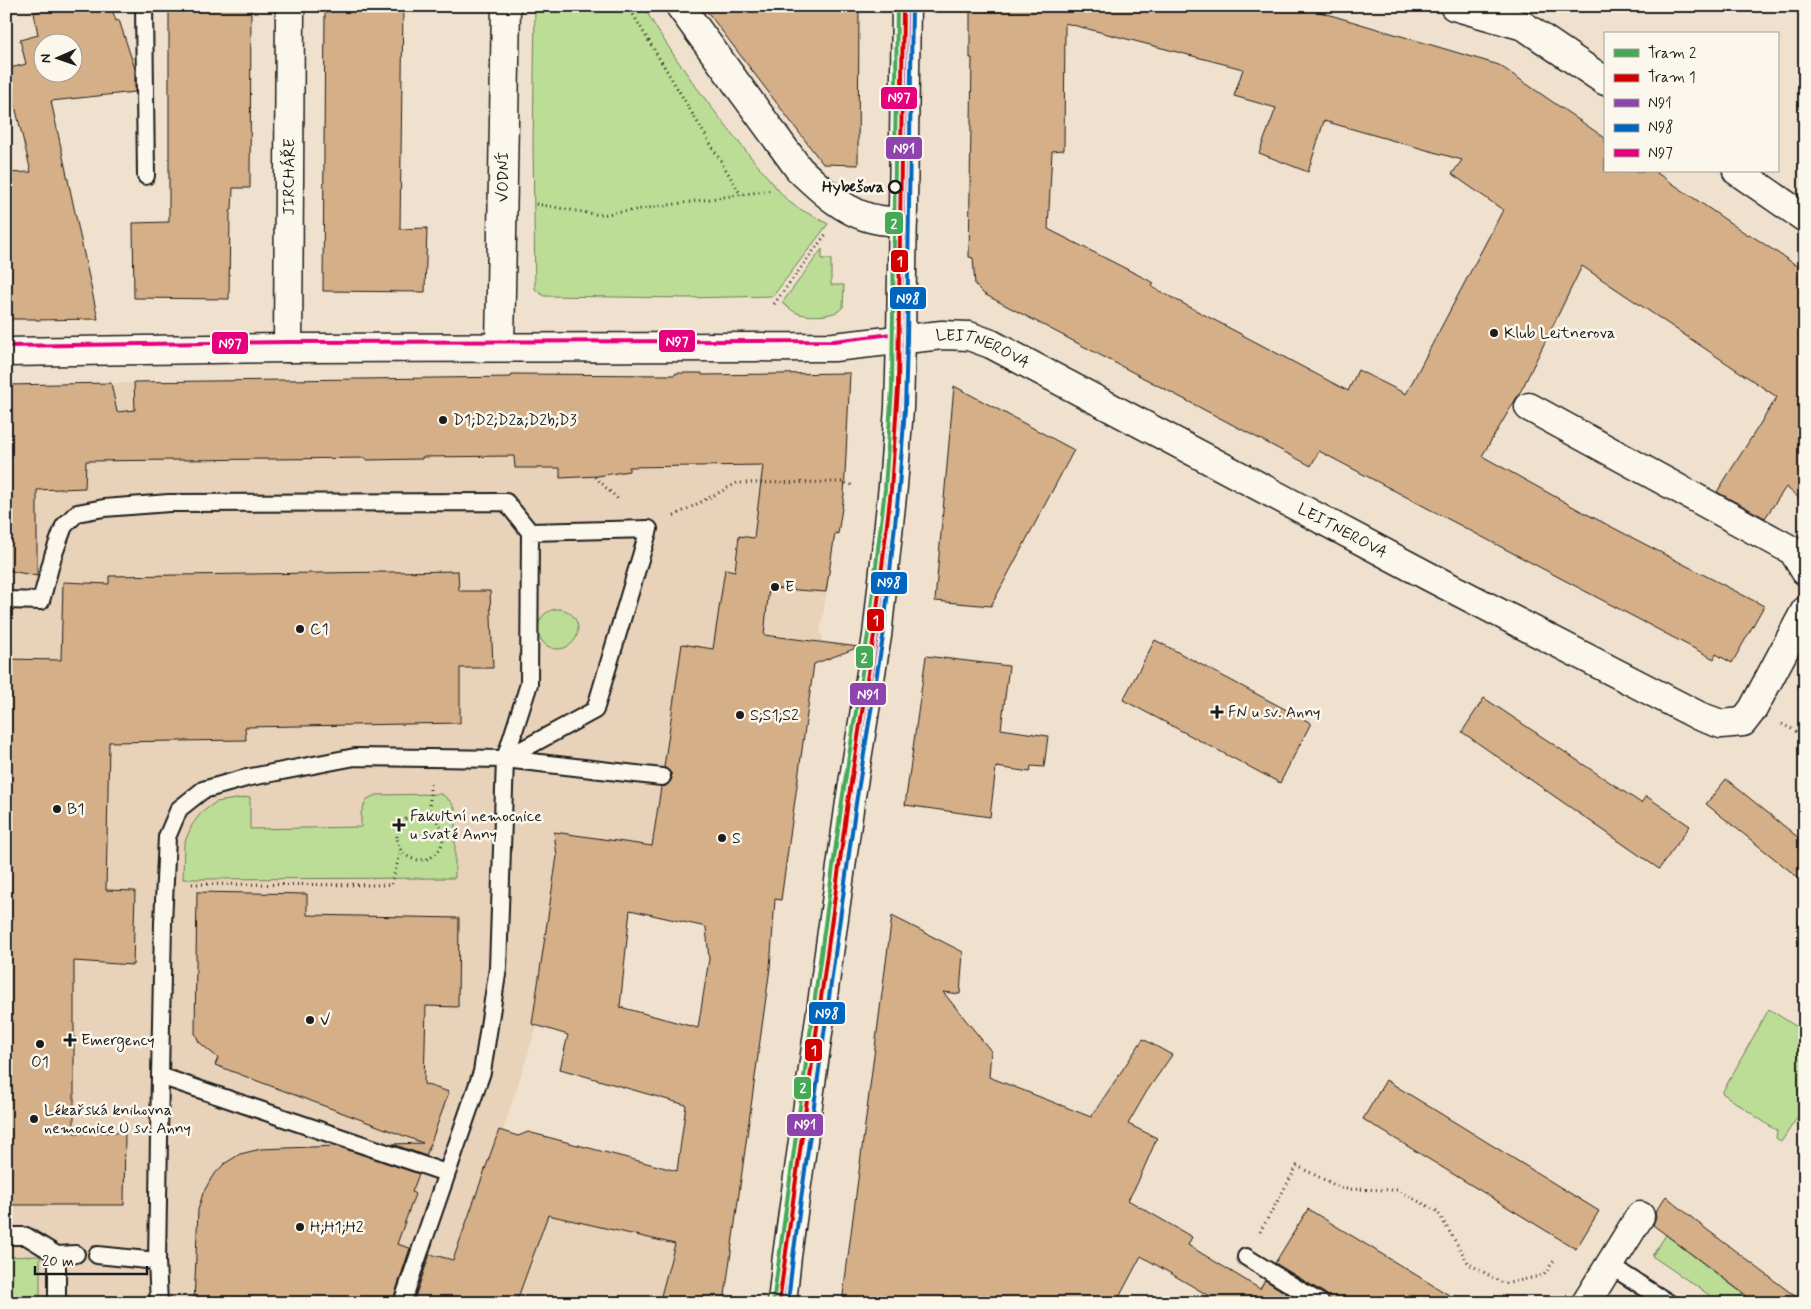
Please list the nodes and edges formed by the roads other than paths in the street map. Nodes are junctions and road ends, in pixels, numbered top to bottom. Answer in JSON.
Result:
{"nodes":[{"id":1,"x":144,"y":6,"type":"edge"},
{"id":2,"x":290,"y":6,"type":"edge"},
{"id":3,"x":506,"y":6,"type":"edge"},
{"id":4,"x":680,"y":6,"type":"edge"},
{"id":5,"x":906,"y":6,"type":"edge"},
{"id":6,"x":1454,"y":6,"type":"edge"},
{"id":7,"x":1604,"y":80,"type":"edge"},
{"id":8,"x":1738,"y":172,"type":"edge"},
{"id":9,"x":146,"y":176,"type":"dead end"},
{"id":10,"x":1805,"y":218,"type":"edge"},
{"id":11,"x":903,"y":222,"type":"junction"},
{"id":12,"x":901,"y":339,"type":"junction"},
{"id":13,"x":500,"y":347,"type":"junction"},
{"id":14,"x":288,"y":348,"type":"junction"},
{"id":15,"x":6,"y":352,"type":"edge"},
{"id":16,"x":1529,"y":407,"type":"dead end"},
{"id":17,"x":530,"y":532,"type":"junction"},
{"id":18,"x":1805,"y":571,"type":"edge"},
{"id":19,"x":6,"y":600,"type":"edge"},
{"id":20,"x":1805,"y":611,"type":"edge"},
{"id":21,"x":505,"y":759,"type":"junction"},
{"id":22,"x":662,"y":777,"type":"dead end"},
{"id":23,"x":160,"y":1076,"type":"junction"},
{"id":24,"x":446,"y":1173,"type":"junction"},
{"id":25,"x":1640,"y":1216,"type":"dead end"},
{"id":26,"x":6,"y":1236,"type":"edge"},
{"id":27,"x":76,"y":1254,"type":"dead end"},
{"id":28,"x":56,"y":1255,"type":"junction"},
{"id":29,"x":97,"y":1255,"type":"dead end"},
{"id":30,"x":1246,"y":1257,"type":"road end"},
{"id":31,"x":158,"y":1261,"type":"junction"},
{"id":32,"x":1609,"y":1265,"type":"junction"},
{"id":33,"x":57,"y":1303,"type":"edge"},
{"id":34,"x":159,"y":1303,"type":"edge"},
{"id":35,"x":402,"y":1303,"type":"edge"},
{"id":36,"x":782,"y":1303,"type":"edge"},
{"id":37,"x":1321,"y":1303,"type":"edge"},
{"id":38,"x":1586,"y":1303,"type":"edge"},
{"id":39,"x":1670,"y":1303,"type":"edge"}],
"edges":[{"from":1,"to":9,"type":"lane"},
{"from":2,"to":14,"type":"street","name":"JIRCHÁŘE"},
{"from":3,"to":13,"type":"street","name":"VODNÍ"},
{"from":4,"to":11,"type":"street"},
{"from":5,"to":11,"type":"street"},
{"from":6,"to":7,"type":"street"},
{"from":8,"to":10,"type":"street"},
{"from":11,"to":12,"type":"street"},
{"from":12,"to":13,"type":"street","name":"LEITNEROVA"},
{"from":12,"to":20,"type":"street","name":"LEITNEROVA"},
{"from":12,"to":36,"type":"street"},
{"from":13,"to":14,"type":"street","name":"LEITNEROVA"},
{"from":14,"to":15,"type":"street","name":"LEITNEROVA"},
{"from":16,"to":18,"type":"street"},
{"from":17,"to":19,"type":"lane"},
{"from":17,"to":21,"type":"lane"},
{"from":17,"to":21,"type":"lane"},
{"from":21,"to":22,"type":"lane"},
{"from":21,"to":23,"type":"lane"},
{"from":21,"to":24,"type":"lane"},
{"from":23,"to":24,"type":"lane"},
{"from":23,"to":31,"type":"lane"},
{"from":24,"to":35,"type":"lane"},
{"from":25,"to":32,"type":"street"},
{"from":26,"to":28,"type":"lane"},
{"from":27,"to":28,"type":"lane"},
{"from":28,"to":33,"type":"lane"},
{"from":29,"to":31,"type":"lane"},
{"from":30,"to":37,"type":"lane"},
{"from":31,"to":34,"type":"lane"},
{"from":32,"to":38,"type":"street"},
{"from":32,"to":39,"type":"lane"}]}
